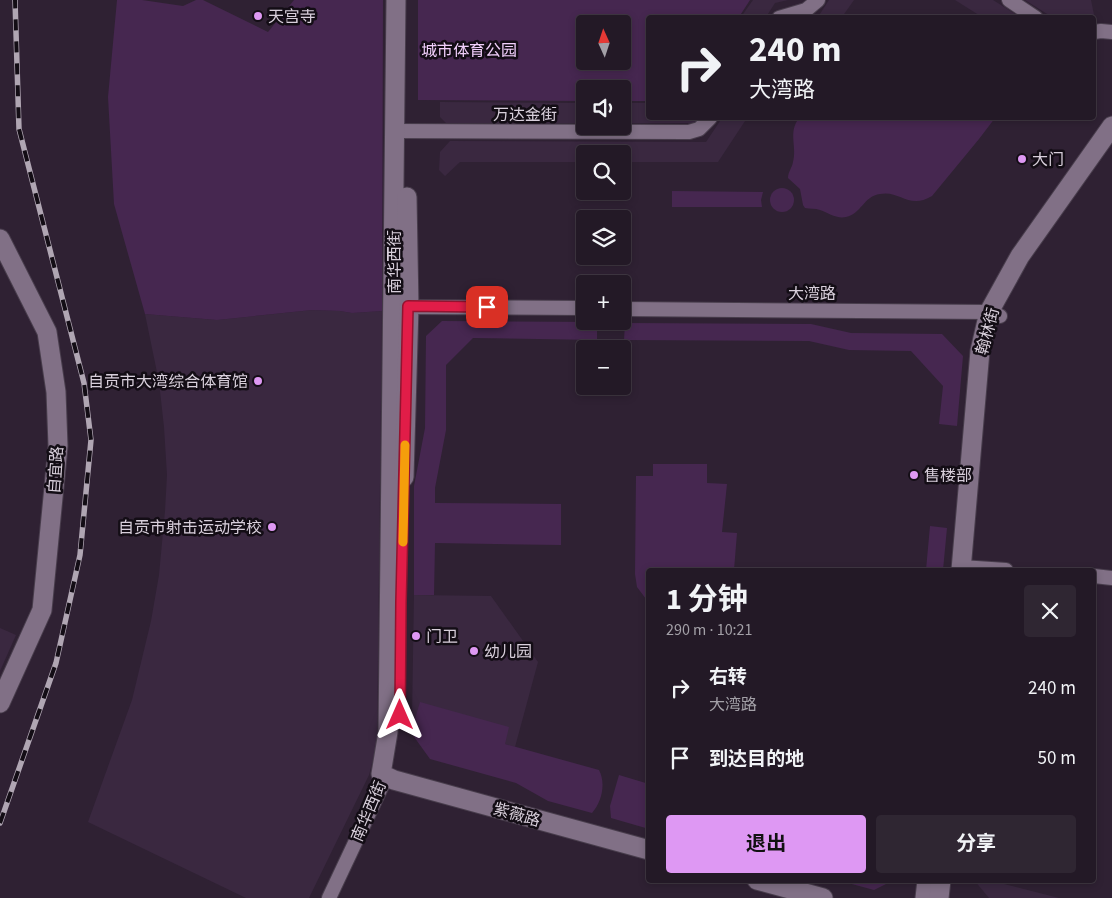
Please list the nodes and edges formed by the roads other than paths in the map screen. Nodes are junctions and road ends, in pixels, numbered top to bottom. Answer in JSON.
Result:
{"nodes":[{"id":1,"x":396,"y":0,"type":"edge"},
{"id":2,"x":408,"y":0,"type":"edge"},
{"id":3,"x":818,"y":0,"type":"edge"},
{"id":4,"x":1009,"y":0,"type":"edge"},
{"id":5,"x":789,"y":15,"type":"edge"},
{"id":6,"x":1032,"y":15,"type":"edge"},
{"id":7,"x":1096,"y":32,"type":"edge"},
{"id":8,"x":1112,"y":32,"type":"edge"},
{"id":9,"x":708,"y":120,"type":"edge"},
{"id":10,"x":1112,"y":126,"type":"edge"},
{"id":11,"x":400,"y":131,"type":"junction"},
{"id":12,"x":1112,"y":143,"type":"edge"},
{"id":13,"x":0,"y":239,"type":"edge"},
{"id":14,"x":401,"y":306,"type":"junction"},
{"id":15,"x":576,"y":308,"type":"edge"},
{"id":16,"x":631,"y":309,"type":"edge"},
{"id":17,"x":995,"y":314,"type":"junction"},
{"id":18,"x":967,"y":568,"type":"edge"},
{"id":19,"x":1096,"y":576,"type":"edge"},
{"id":20,"x":1112,"y":578,"type":"edge"},
{"id":21,"x":0,"y":703,"type":"edge"},
{"id":22,"x":390,"y":778,"type":"junction"},
{"id":23,"x":646,"y":849,"type":"edge"},
{"id":24,"x":768,"y":883,"type":"edge"},
{"id":25,"x":927,"y":883,"type":"edge"},
{"id":26,"x":941,"y":883,"type":"edge"},
{"id":27,"x":329,"y":898,"type":"edge"},
{"id":28,"x":823,"y":898,"type":"edge"},
{"id":29,"x":925,"y":898,"type":"edge"},
{"id":30,"x":939,"y":898,"type":"edge"}],
"edges":[{"from":1,"to":11,"type":"main road","name":"南华西街"},
{"from":2,"to":11,"type":"main road","name":"南华西街"},
{"from":3,"to":5,"type":"street"},
{"from":4,"to":6,"type":"street"},
{"from":7,"to":8,"type":"street"},
{"from":9,"to":11,"type":"street","name":"万达金街"},
{"from":10,"to":17,"type":"main road","name":"翰林街"},
{"from":11,"to":14,"type":"main road","name":"南华西街"},
{"from":12,"to":17,"type":"main road","name":"翰林街"},
{"from":13,"to":21,"type":"main road","name":"自宜路"},
{"from":14,"to":15,"type":"street"},
{"from":14,"to":22,"type":"main road","name":"南华西街"},
{"from":16,"to":17,"type":"street","name":"大湾路"},
{"from":17,"to":18,"type":"main road","name":"翰林街"},
{"from":19,"to":20,"type":"street"},
{"from":22,"to":23,"type":"main road","name":"紫薇路"},
{"from":22,"to":27,"type":"street","name":"南华西街"},
{"from":24,"to":28,"type":"main road"},
{"from":25,"to":29,"type":"main road"},
{"from":26,"to":30,"type":"main road"}]}
